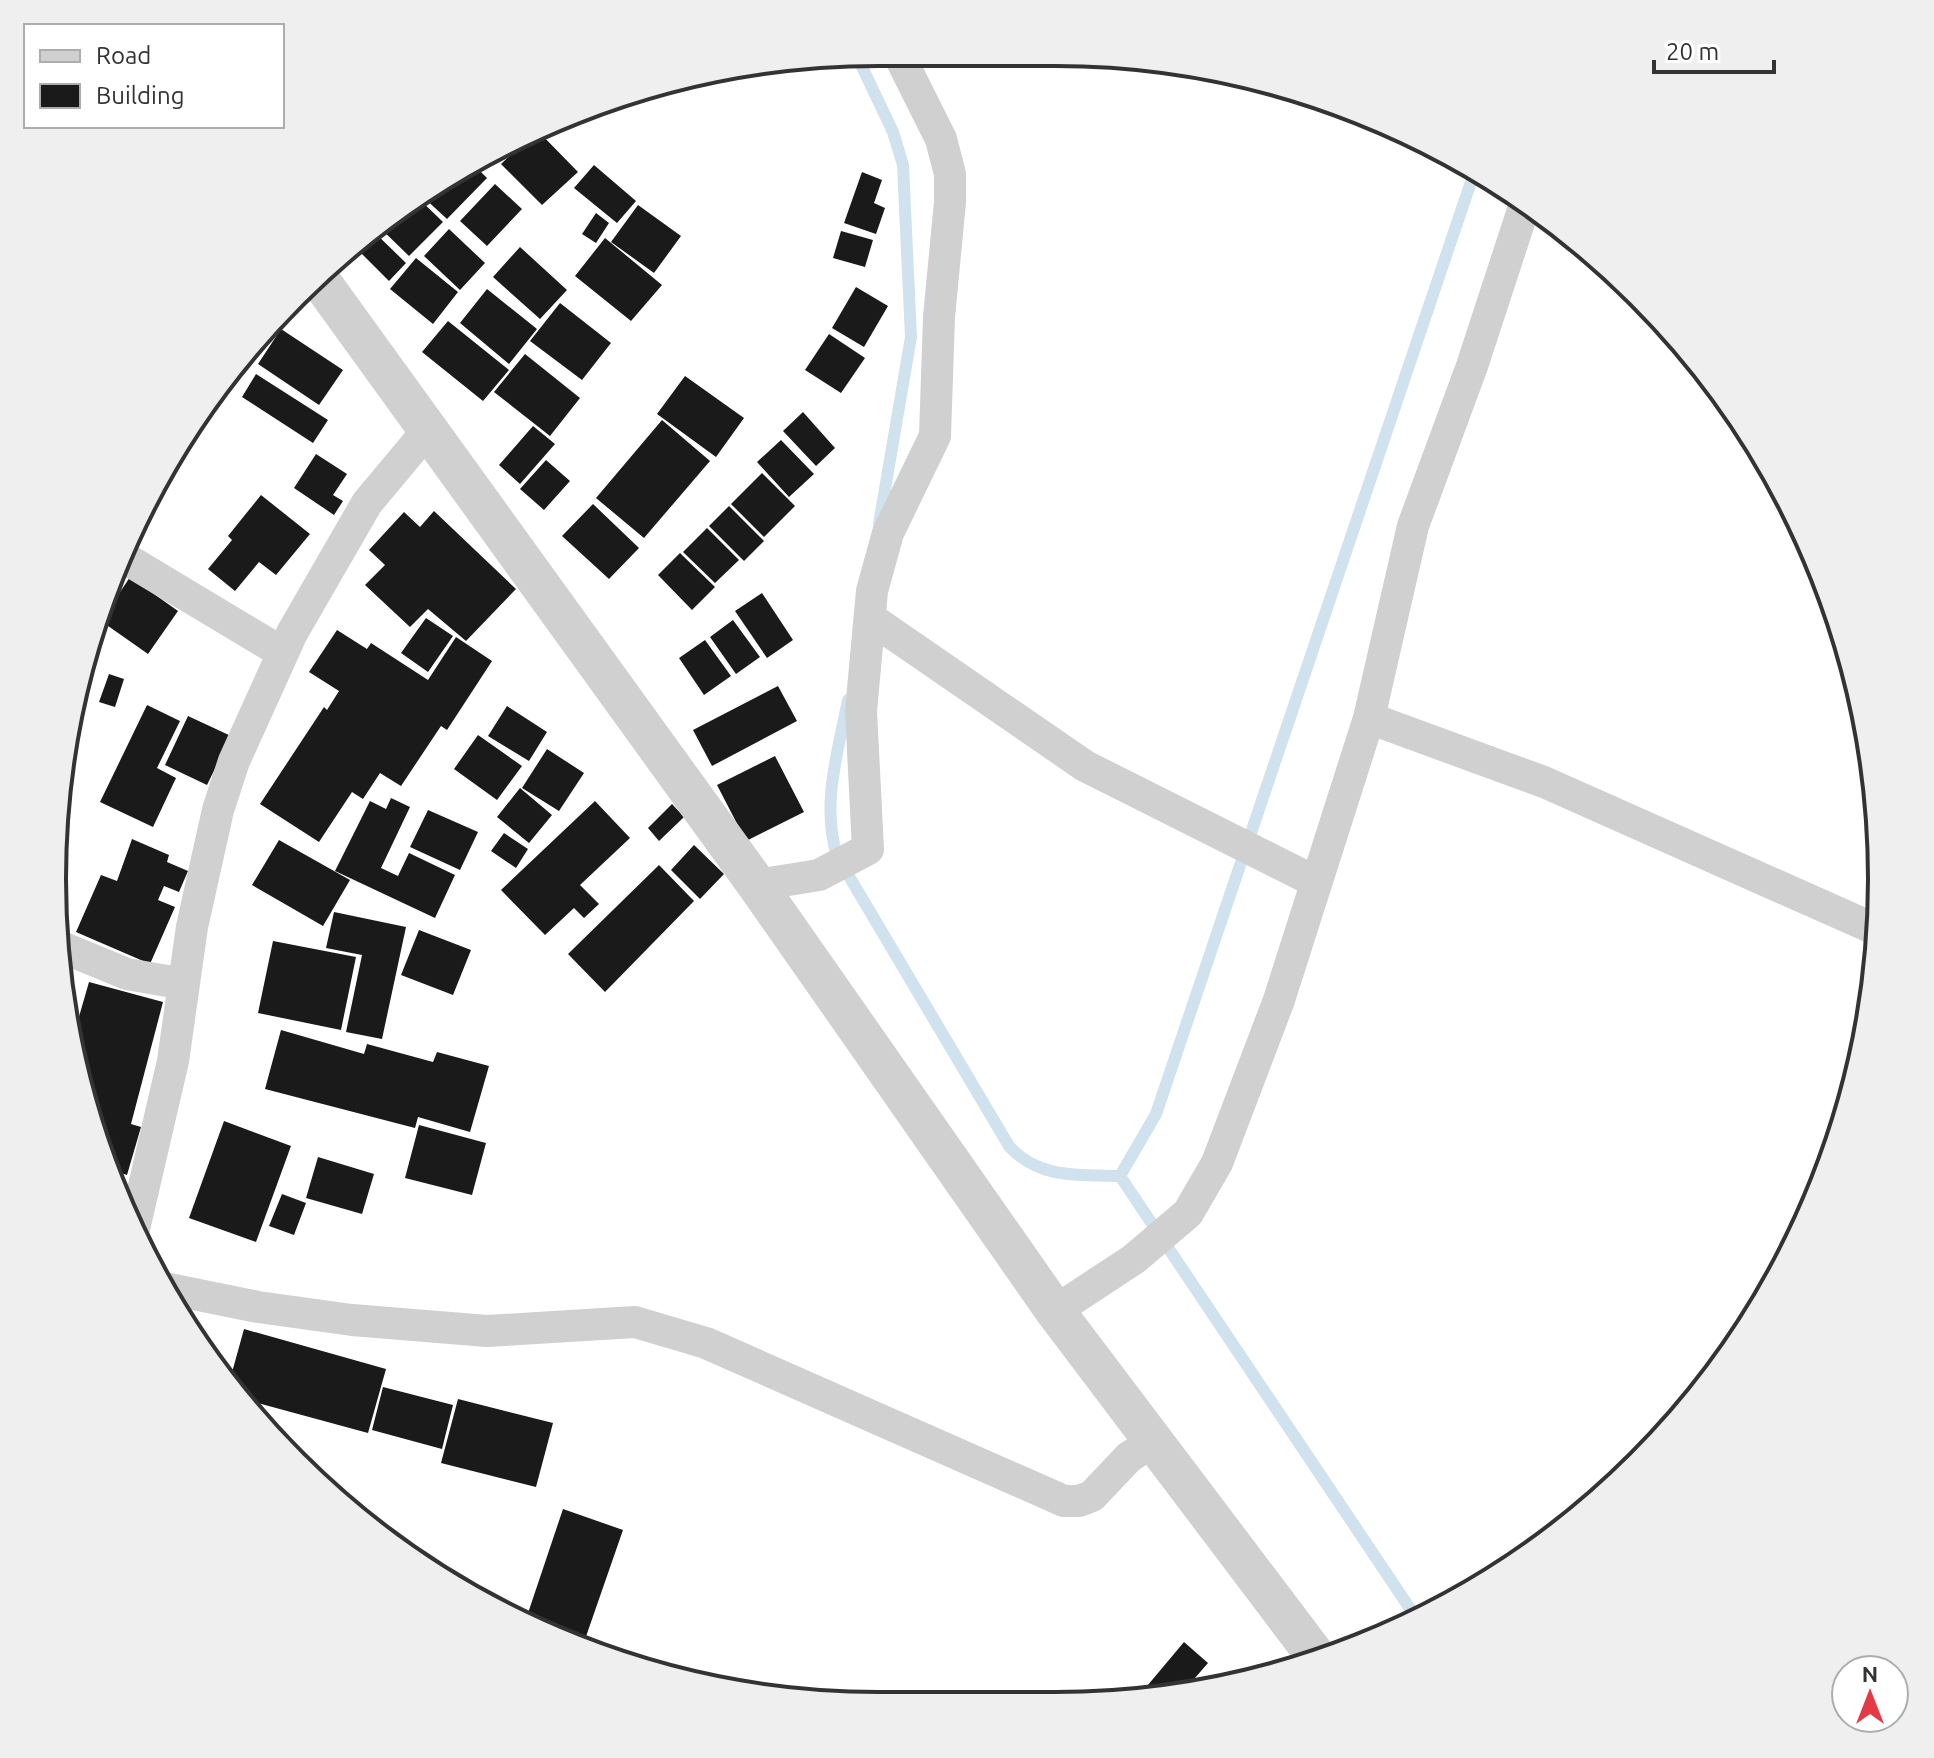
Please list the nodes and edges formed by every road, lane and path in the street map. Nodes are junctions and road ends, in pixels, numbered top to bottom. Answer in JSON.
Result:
{"nodes":[{"id":1,"x":904,"y":66,"type":"edge"},
{"id":2,"x":1522,"y":214,"type":"edge"},
{"id":3,"x":324,"y":286,"type":"edge"},
{"id":4,"x":428,"y":430,"type":"junction"},
{"id":5,"x":131,"y":562,"type":"edge"},
{"id":6,"x":870,"y":618,"type":"junction"},
{"id":7,"x":283,"y":653,"type":"junction"},
{"id":8,"x":1369,"y":718,"type":"junction"},
{"id":9,"x":1304,"y":876,"type":"junction"},
{"id":10,"x":757,"y":885,"type":"junction"},
{"id":11,"x":1866,"y":925,"type":"edge"},
{"id":12,"x":70,"y":950,"type":"edge"},
{"id":13,"x":184,"y":984,"type":"junction"},
{"id":14,"x":138,"y":1212,"type":"edge"},
{"id":15,"x":178,"y":1291,"type":"edge"},
{"id":16,"x":1055,"y":1311,"type":"junction"},
{"id":17,"x":1154,"y":1441,"type":"junction"},
{"id":18,"x":1311,"y":1650,"type":"edge"}],
"edges":[{"from":1,"to":6,"type":"street"},
{"from":2,"to":8,"type":"street"},
{"from":3,"to":4,"type":"street"},
{"from":4,"to":7,"type":"street"},
{"from":4,"to":10,"type":"street"},
{"from":5,"to":7,"type":"street"},
{"from":6,"to":9,"type":"street"},
{"from":6,"to":10,"type":"street"},
{"from":7,"to":13,"type":"street"},
{"from":8,"to":9,"type":"street"},
{"from":8,"to":11,"type":"street"},
{"from":9,"to":16,"type":"street"},
{"from":10,"to":16,"type":"street"},
{"from":12,"to":13,"type":"street"},
{"from":13,"to":14,"type":"street"},
{"from":15,"to":17,"type":"street"},
{"from":16,"to":17,"type":"street"},
{"from":17,"to":18,"type":"street"}]}
